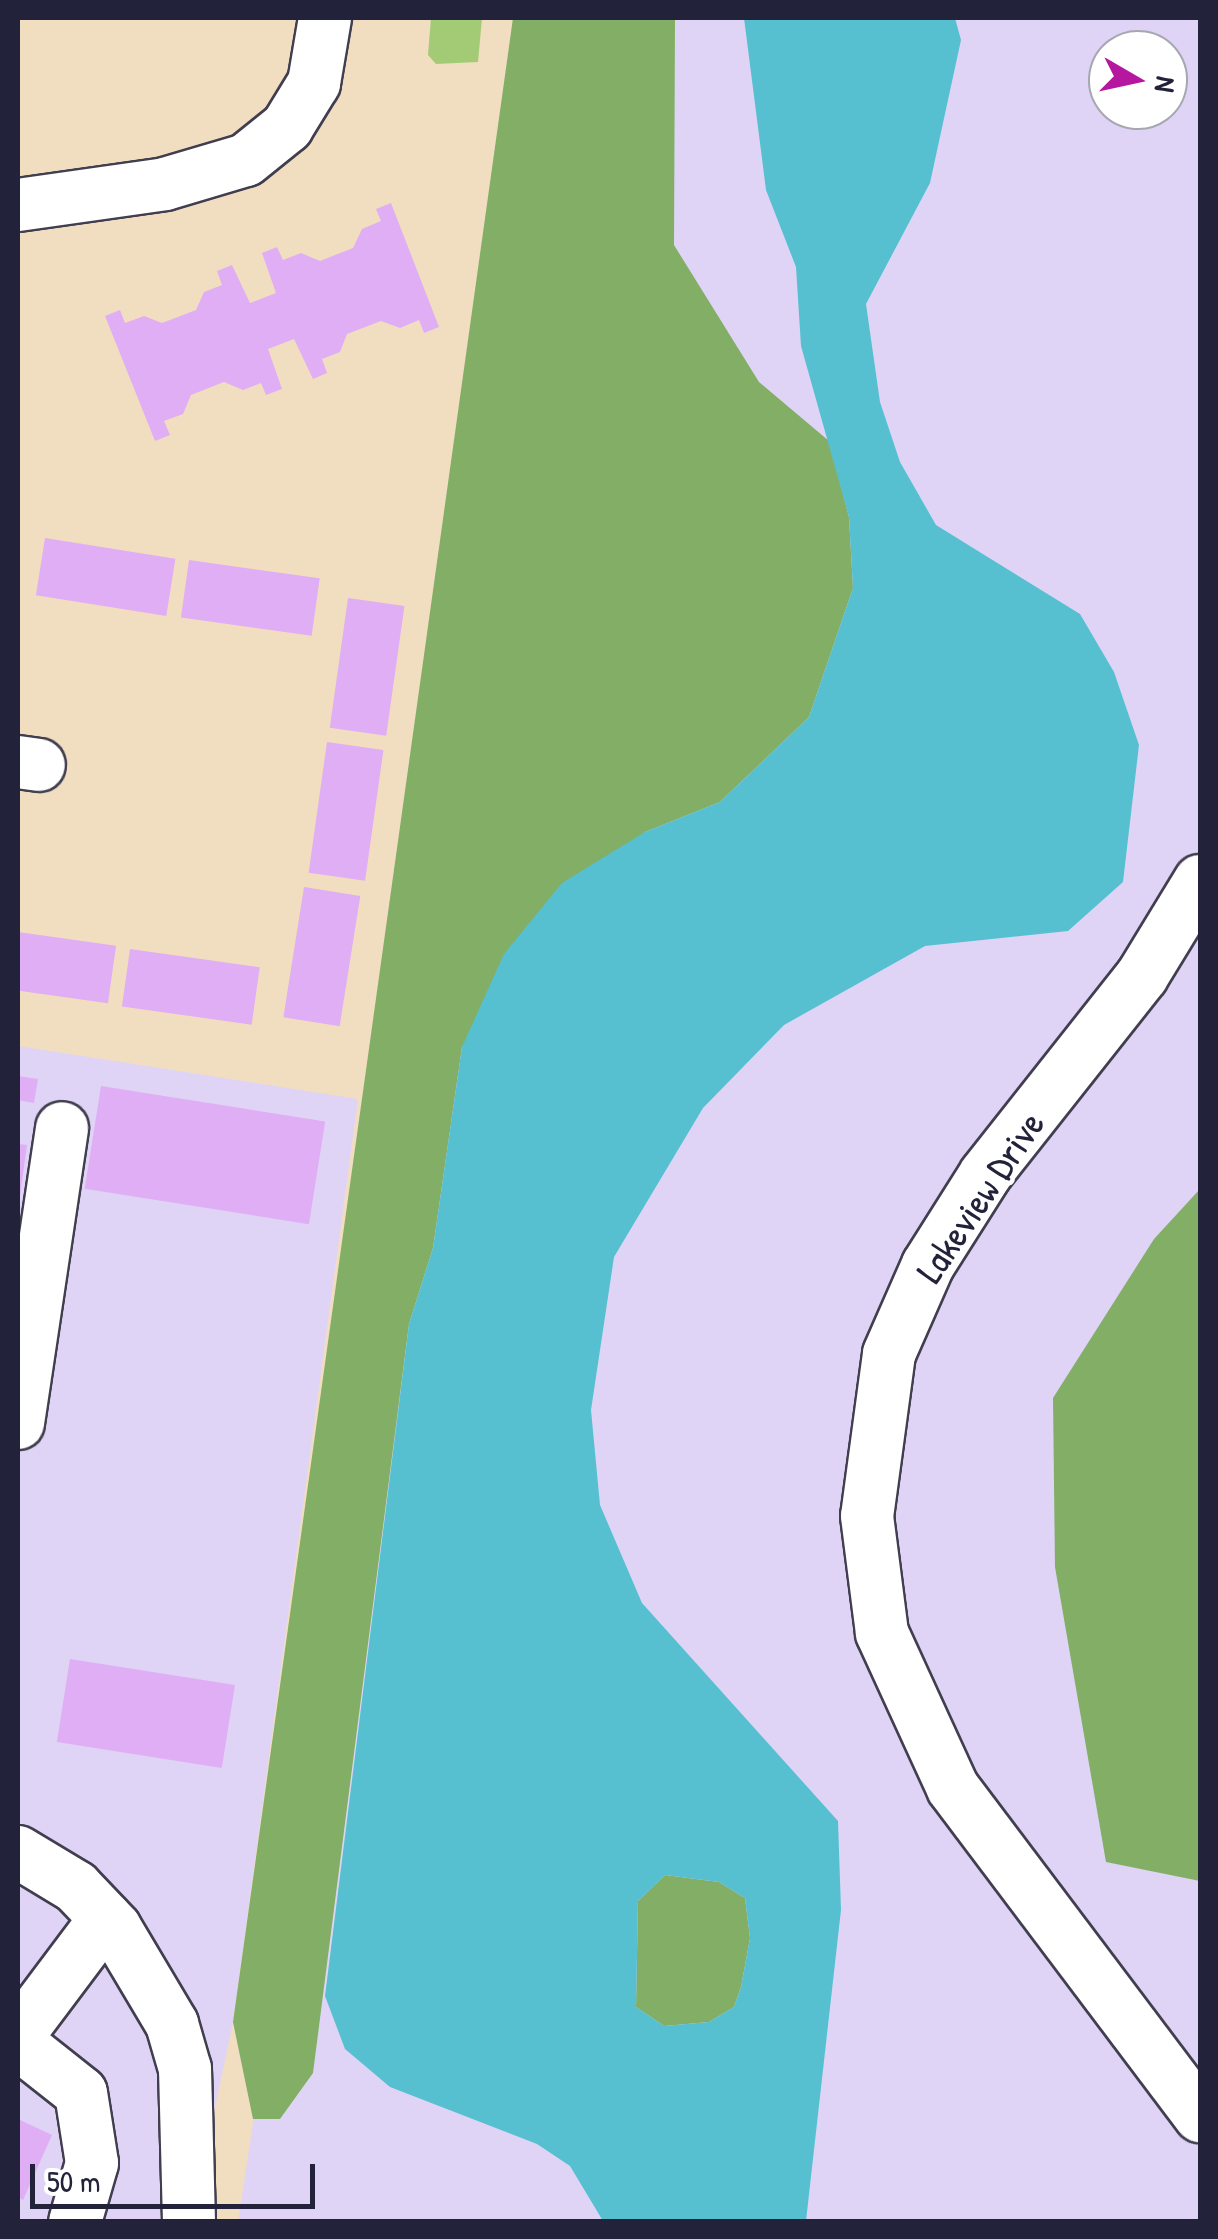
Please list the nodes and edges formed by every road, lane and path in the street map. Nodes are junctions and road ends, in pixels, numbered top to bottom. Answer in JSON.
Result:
{"nodes":[{"id":1,"x":325,"y":18,"type":"edge"},
{"id":2,"x":18,"y":205,"type":"edge"},
{"id":3,"x":1196,"y":902,"type":"edge"},
{"id":4,"x":62,"y":1128,"type":"dead end"},
{"id":5,"x":18,"y":1423,"type":"edge"},
{"id":6,"x":18,"y":1852,"type":"edge"},
{"id":7,"x":106,"y":1918,"type":"junction"},
{"id":8,"x":18,"y":2035,"type":"edge"},
{"id":9,"x":18,"y":2043,"type":"edge"},
{"id":10,"x":1200,"y":2116,"type":"edge"},
{"id":11,"x":75,"y":2222,"type":"edge"},
{"id":12,"x":189,"y":2222,"type":"edge"}],
"edges":[{"from":1,"to":2,"type":"street"},
{"from":3,"to":10,"type":"street","name":"Lakeview Drive"},
{"from":4,"to":5,"type":"street"},
{"from":6,"to":7,"type":"street"},
{"from":7,"to":8,"type":"street"},
{"from":7,"to":12,"type":"street"},
{"from":9,"to":11,"type":"street"}]}
